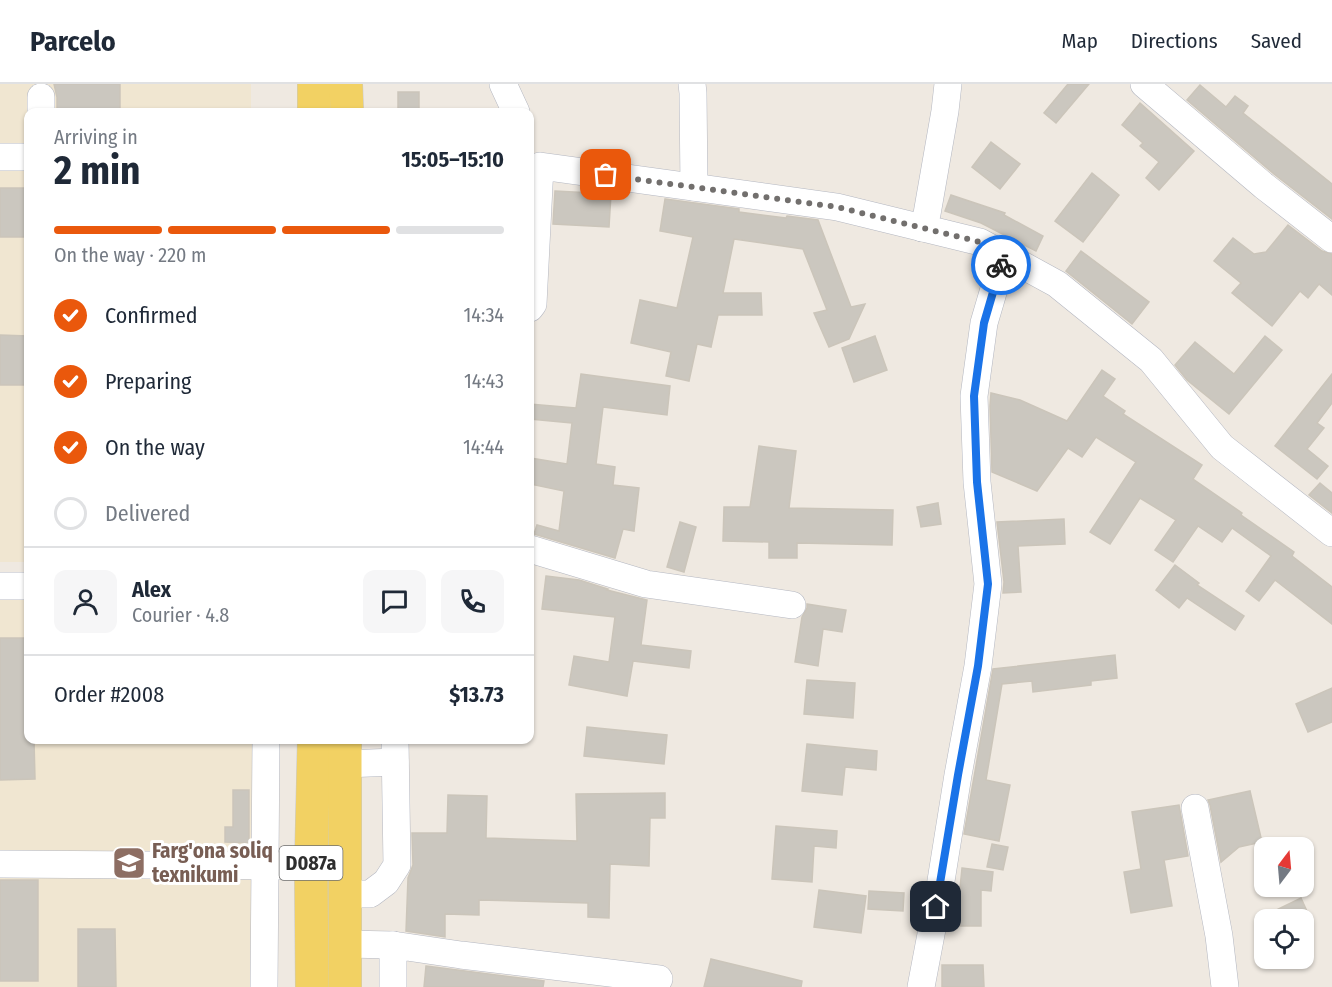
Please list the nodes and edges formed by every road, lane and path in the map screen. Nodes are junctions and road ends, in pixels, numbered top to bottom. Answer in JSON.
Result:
{"nodes":[{"id":1,"x":314,"y":84,"type":"edge"},
{"id":2,"x":346,"y":84,"type":"edge"},
{"id":3,"x":503,"y":84,"type":"edge"},
{"id":4,"x":692,"y":84,"type":"edge"},
{"id":5,"x":948,"y":84,"type":"edge"},
{"id":6,"x":1144,"y":84,"type":"edge"},
{"id":7,"x":314,"y":108,"type":"edge"},
{"id":8,"x":346,"y":108,"type":"edge"},
{"id":9,"x":514,"y":108,"type":"edge"},
{"id":10,"x":535,"y":154,"type":"edge"},
{"id":11,"x":0,"y":157,"type":"edge"},
{"id":12,"x":24,"y":157,"type":"edge"},
{"id":13,"x":694,"y":187,"type":"junction"},
{"id":14,"x":922,"y":228,"type":"junction"},
{"id":15,"x":534,"y":229,"type":"edge"},
{"id":16,"x":1332,"y":239,"type":"edge"},
{"id":17,"x":1004,"y":255,"type":"junction"},
{"id":18,"x":1332,"y":533,"type":"edge"},
{"id":19,"x":534,"y":550,"type":"edge"},
{"id":20,"x":0,"y":586,"type":"edge"},
{"id":21,"x":24,"y":586,"type":"edge"},
{"id":22,"x":792,"y":605,"type":"dead end"},
{"id":23,"x":266,"y":744,"type":"edge"},
{"id":24,"x":314,"y":744,"type":"edge"},
{"id":25,"x":395,"y":751,"type":"edge"},
{"id":26,"x":345,"y":752,"type":"edge"},
{"id":27,"x":1195,"y":808,"type":"dead end"},
{"id":28,"x":0,"y":864,"type":"edge"},
{"id":29,"x":265,"y":865,"type":"junction"},
{"id":30,"x":311,"y":866,"type":"junction"},
{"id":31,"x":345,"y":894,"type":"junction"},
{"id":32,"x":345,"y":944,"type":"junction"},
{"id":33,"x":393,"y":945,"type":"junction"},
{"id":34,"x":658,"y":979,"type":"dead end"},
{"id":35,"x":264,"y":987,"type":"edge"},
{"id":36,"x":312,"y":987,"type":"edge"},
{"id":37,"x":345,"y":987,"type":"edge"},
{"id":38,"x":393,"y":987,"type":"edge"},
{"id":39,"x":921,"y":987,"type":"edge"},
{"id":40,"x":1225,"y":987,"type":"edge"}],
"edges":[{"from":1,"to":7,"type":"main road"},
{"from":2,"to":8,"type":"main road"},
{"from":3,"to":9,"type":"street"},
{"from":4,"to":13,"type":"street"},
{"from":5,"to":14,"type":"street"},
{"from":6,"to":16,"type":"street"},
{"from":10,"to":13,"type":"street"},
{"from":10,"to":15,"type":"street"},
{"from":11,"to":12,"type":"street"},
{"from":13,"to":14,"type":"street"},
{"from":14,"to":17,"type":"street"},
{"from":17,"to":18,"type":"street"},
{"from":17,"to":39,"type":"street"},
{"from":19,"to":22,"type":"street"},
{"from":20,"to":21,"type":"street"},
{"from":23,"to":29,"type":"street"},
{"from":24,"to":30,"type":"main road","number":"D087a"},
{"from":25,"to":26,"type":"street"},
{"from":25,"to":31,"type":"street"},
{"from":26,"to":31,"type":"main road","number":"D087a"},
{"from":27,"to":40,"type":"street"},
{"from":28,"to":29,"type":"street"},
{"from":29,"to":30,"type":"street"},
{"from":29,"to":35,"type":"street"},
{"from":30,"to":36,"type":"main road","number":"D087a"},
{"from":31,"to":32,"type":"main road","number":"D087a"},
{"from":32,"to":33,"type":"street"},
{"from":32,"to":37,"type":"main road","number":"D087a"},
{"from":33,"to":34,"type":"street"},
{"from":33,"to":38,"type":"street"}]}
